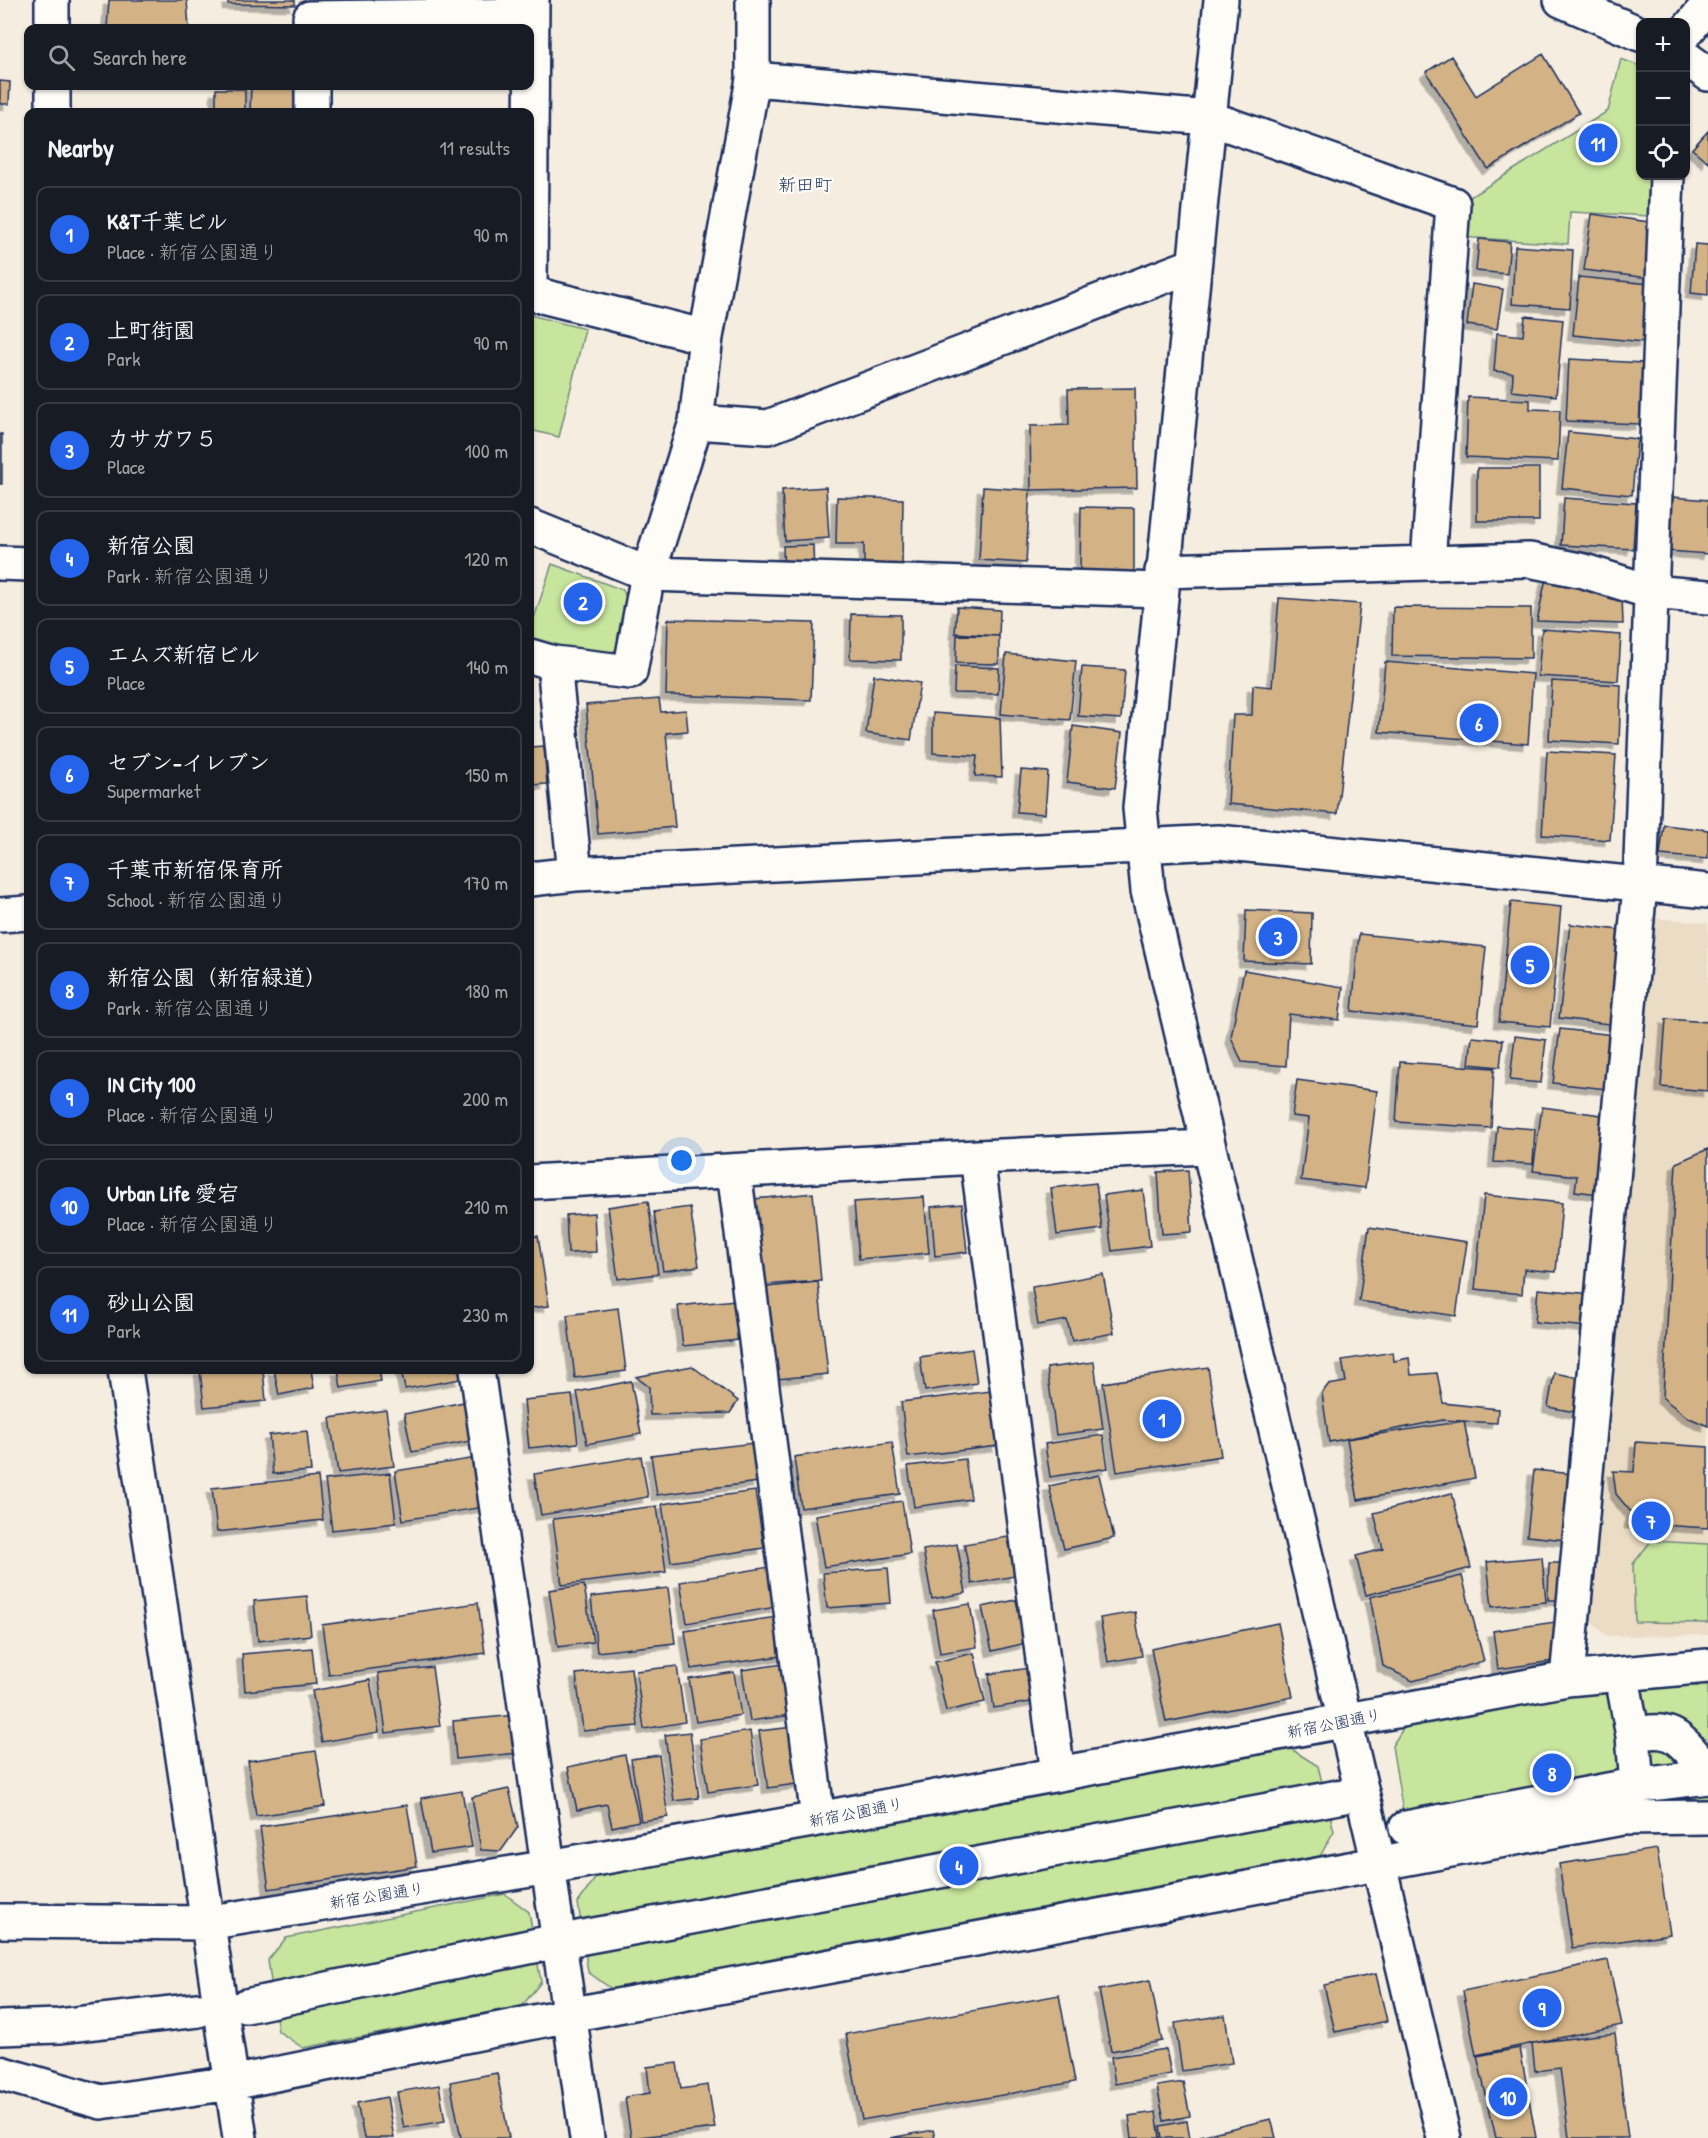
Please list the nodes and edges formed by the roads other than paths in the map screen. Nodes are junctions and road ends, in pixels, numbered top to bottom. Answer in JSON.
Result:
{"nodes":[{"id":1,"x":52,"y":0,"type":"edge"},
{"id":2,"x":753,"y":0,"type":"edge"},
{"id":3,"x":1221,"y":0,"type":"edge"},
{"id":4,"x":1561,"y":0,"type":"edge"},
{"id":5,"x":1708,"y":5,"type":"edge"},
{"id":6,"x":532,"y":8,"type":"edge"},
{"id":7,"x":310,"y":15,"type":"edge"},
{"id":8,"x":52,"y":24,"type":"edge"},
{"id":9,"x":532,"y":24,"type":"edge"},
{"id":10,"x":1690,"y":27,"type":"edge"},
{"id":11,"x":1636,"y":32,"type":"edge"},
{"id":12,"x":1690,"y":61,"type":"edge"},
{"id":13,"x":1708,"y":74,"type":"edge"},
{"id":14,"x":753,"y":79,"type":"junction"},
{"id":15,"x":53,"y":90,"type":"edge"},
{"id":16,"x":312,"y":90,"type":"edge"},
{"id":17,"x":531,"y":90,"type":"edge"},
{"id":18,"x":53,"y":108,"type":"edge"},
{"id":19,"x":312,"y":108,"type":"edge"},
{"id":20,"x":531,"y":108,"type":"edge"},
{"id":21,"x":1209,"y":118,"type":"junction"},
{"id":22,"x":1667,"y":180,"type":"edge"},
{"id":23,"x":1194,"y":265,"type":"junction"},
{"id":24,"x":534,"y":294,"type":"edge"},
{"id":25,"x":706,"y":337,"type":"junction"},
{"id":26,"x":696,"y":422,"type":"junction"},
{"id":27,"x":534,"y":528,"type":"edge"},
{"id":28,"x":0,"y":563,"type":"edge"},
{"id":29,"x":1428,"y":563,"type":"junction"},
{"id":30,"x":24,"y":564,"type":"edge"},
{"id":31,"x":648,"y":574,"type":"junction"},
{"id":32,"x":1162,"y":580,"type":"junction"},
{"id":33,"x":1651,"y":592,"type":"junction"},
{"id":34,"x":1708,"y":597,"type":"edge"},
{"id":35,"x":542,"y":659,"type":"edge"},
{"id":36,"x":1142,"y":846,"type":"junction"},
{"id":37,"x":575,"y":874,"type":"junction"},
{"id":38,"x":534,"y":879,"type":"edge"},
{"id":39,"x":1640,"y":886,"type":"junction"},
{"id":40,"x":1708,"y":891,"type":"edge"},
{"id":41,"x":24,"y":913,"type":"edge"},
{"id":42,"x":0,"y":915,"type":"edge"},
{"id":43,"x":1208,"y":1147,"type":"junction"},
{"id":44,"x":977,"y":1157,"type":"junction"},
{"id":45,"x":734,"y":1171,"type":"junction"},
{"id":46,"x":534,"y":1182,"type":"edge"},
{"id":47,"x":126,"y":1374,"type":"edge"},
{"id":48,"x":478,"y":1374,"type":"edge"},
{"id":49,"x":1708,"y":1666,"type":"edge"},
{"id":50,"x":1567,"y":1678,"type":"junction"},
{"id":51,"x":1625,"y":1693,"type":"dead end"},
{"id":52,"x":1345,"y":1721,"type":"junction"},
{"id":53,"x":1633,"y":1736,"type":"junction"},
{"id":54,"x":1708,"y":1771,"type":"edge"},
{"id":55,"x":1058,"y":1773,"type":"junction"},
{"id":56,"x":1708,"y":1777,"type":"edge"},
{"id":57,"x":1637,"y":1785,"type":"junction"},
{"id":58,"x":1344,"y":1796,"type":"dead end"},
{"id":59,"x":1708,"y":1816,"type":"edge"},
{"id":60,"x":818,"y":1819,"type":"junction"},
{"id":61,"x":1406,"y":1828,"type":"dead end"},
{"id":62,"x":1378,"y":1864,"type":"junction"},
{"id":63,"x":549,"y":1868,"type":"junction"},
{"id":64,"x":0,"y":1921,"type":"edge"},
{"id":65,"x":207,"y":1923,"type":"junction"},
{"id":66,"x":578,"y":1938,"type":"dead end"},
{"id":67,"x":543,"y":1944,"type":"dead end"},
{"id":68,"x":246,"y":2006,"type":"dead end"},
{"id":69,"x":198,"y":2010,"type":"dead end"},
{"id":70,"x":569,"y":2015,"type":"junction"},
{"id":71,"x":0,"y":2028,"type":"edge"},
{"id":72,"x":0,"y":2073,"type":"edge"},
{"id":73,"x":231,"y":2083,"type":"junction"},
{"id":74,"x":240,"y":2138,"type":"edge"},
{"id":75,"x":587,"y":2138,"type":"edge"},
{"id":76,"x":1444,"y":2138,"type":"edge"}],
"edges":[{"from":1,"to":8,"type":"street"},
{"from":2,"to":14,"type":"street"},
{"from":3,"to":21,"type":"street"},
{"from":4,"to":11,"type":"street"},
{"from":5,"to":10,"type":"street"},
{"from":6,"to":7,"type":"street"},
{"from":6,"to":9,"type":"street"},
{"from":12,"to":13,"type":"street"},
{"from":14,"to":21,"type":"street"},
{"from":14,"to":25,"type":"street"},
{"from":15,"to":18,"type":"street"},
{"from":16,"to":19,"type":"street"},
{"from":17,"to":20,"type":"street"},
{"from":21,"to":23,"type":"street"},
{"from":21,"to":29,"type":"street"},
{"from":22,"to":33,"type":"street"},
{"from":23,"to":26,"type":"street"},
{"from":23,"to":32,"type":"street"},
{"from":24,"to":25,"type":"street"},
{"from":25,"to":26,"type":"street"},
{"from":26,"to":31,"type":"street"},
{"from":27,"to":31,"type":"street"},
{"from":28,"to":30,"type":"street"},
{"from":29,"to":32,"type":"street"},
{"from":29,"to":33,"type":"street"},
{"from":31,"to":32,"type":"street"},
{"from":31,"to":35,"type":"street"},
{"from":32,"to":36,"type":"street"},
{"from":33,"to":34,"type":"street"},
{"from":33,"to":39,"type":"street"},
{"from":35,"to":37,"type":"street"},
{"from":36,"to":37,"type":"street"},
{"from":36,"to":39,"type":"street"},
{"from":36,"to":43,"type":"street"},
{"from":37,"to":38,"type":"street"},
{"from":39,"to":40,"type":"street"},
{"from":39,"to":50,"type":"street"},
{"from":41,"to":42,"type":"street"},
{"from":43,"to":44,"type":"street"},
{"from":43,"to":52,"type":"street"},
{"from":44,"to":45,"type":"street"},
{"from":44,"to":55,"type":"street"},
{"from":45,"to":46,"type":"street"},
{"from":45,"to":60,"type":"street"},
{"from":47,"to":65,"type":"street"},
{"from":48,"to":63,"type":"street"},
{"from":49,"to":50,"type":"street","name":"新宿公園通り"},
{"from":50,"to":52,"type":"street","name":"新宿公園通り"},
{"from":51,"to":53,"type":"street"},
{"from":52,"to":55,"type":"street","name":"新宿公園通り"},
{"from":52,"to":62,"type":"street"},
{"from":53,"to":54,"type":"street"},
{"from":53,"to":57,"type":"street"},
{"from":55,"to":60,"type":"street","name":"新宿公園通り"},
{"from":56,"to":57,"type":"street"},
{"from":57,"to":61,"type":"street"},
{"from":58,"to":66,"type":"street"},
{"from":59,"to":62,"type":"street"},
{"from":60,"to":63,"type":"street","name":"新宿公園通り"},
{"from":62,"to":70,"type":"street"},
{"from":62,"to":76,"type":"street"},
{"from":63,"to":65,"type":"street","name":"新宿公園通り"},
{"from":63,"to":70,"type":"street"},
{"from":64,"to":65,"type":"street","name":"新宿公園通り"},
{"from":65,"to":73,"type":"street"},
{"from":67,"to":68,"type":"street"},
{"from":69,"to":71,"type":"street"},
{"from":70,"to":73,"type":"street"},
{"from":70,"to":75,"type":"street"},
{"from":72,"to":73,"type":"street"},
{"from":73,"to":74,"type":"street"}]}
